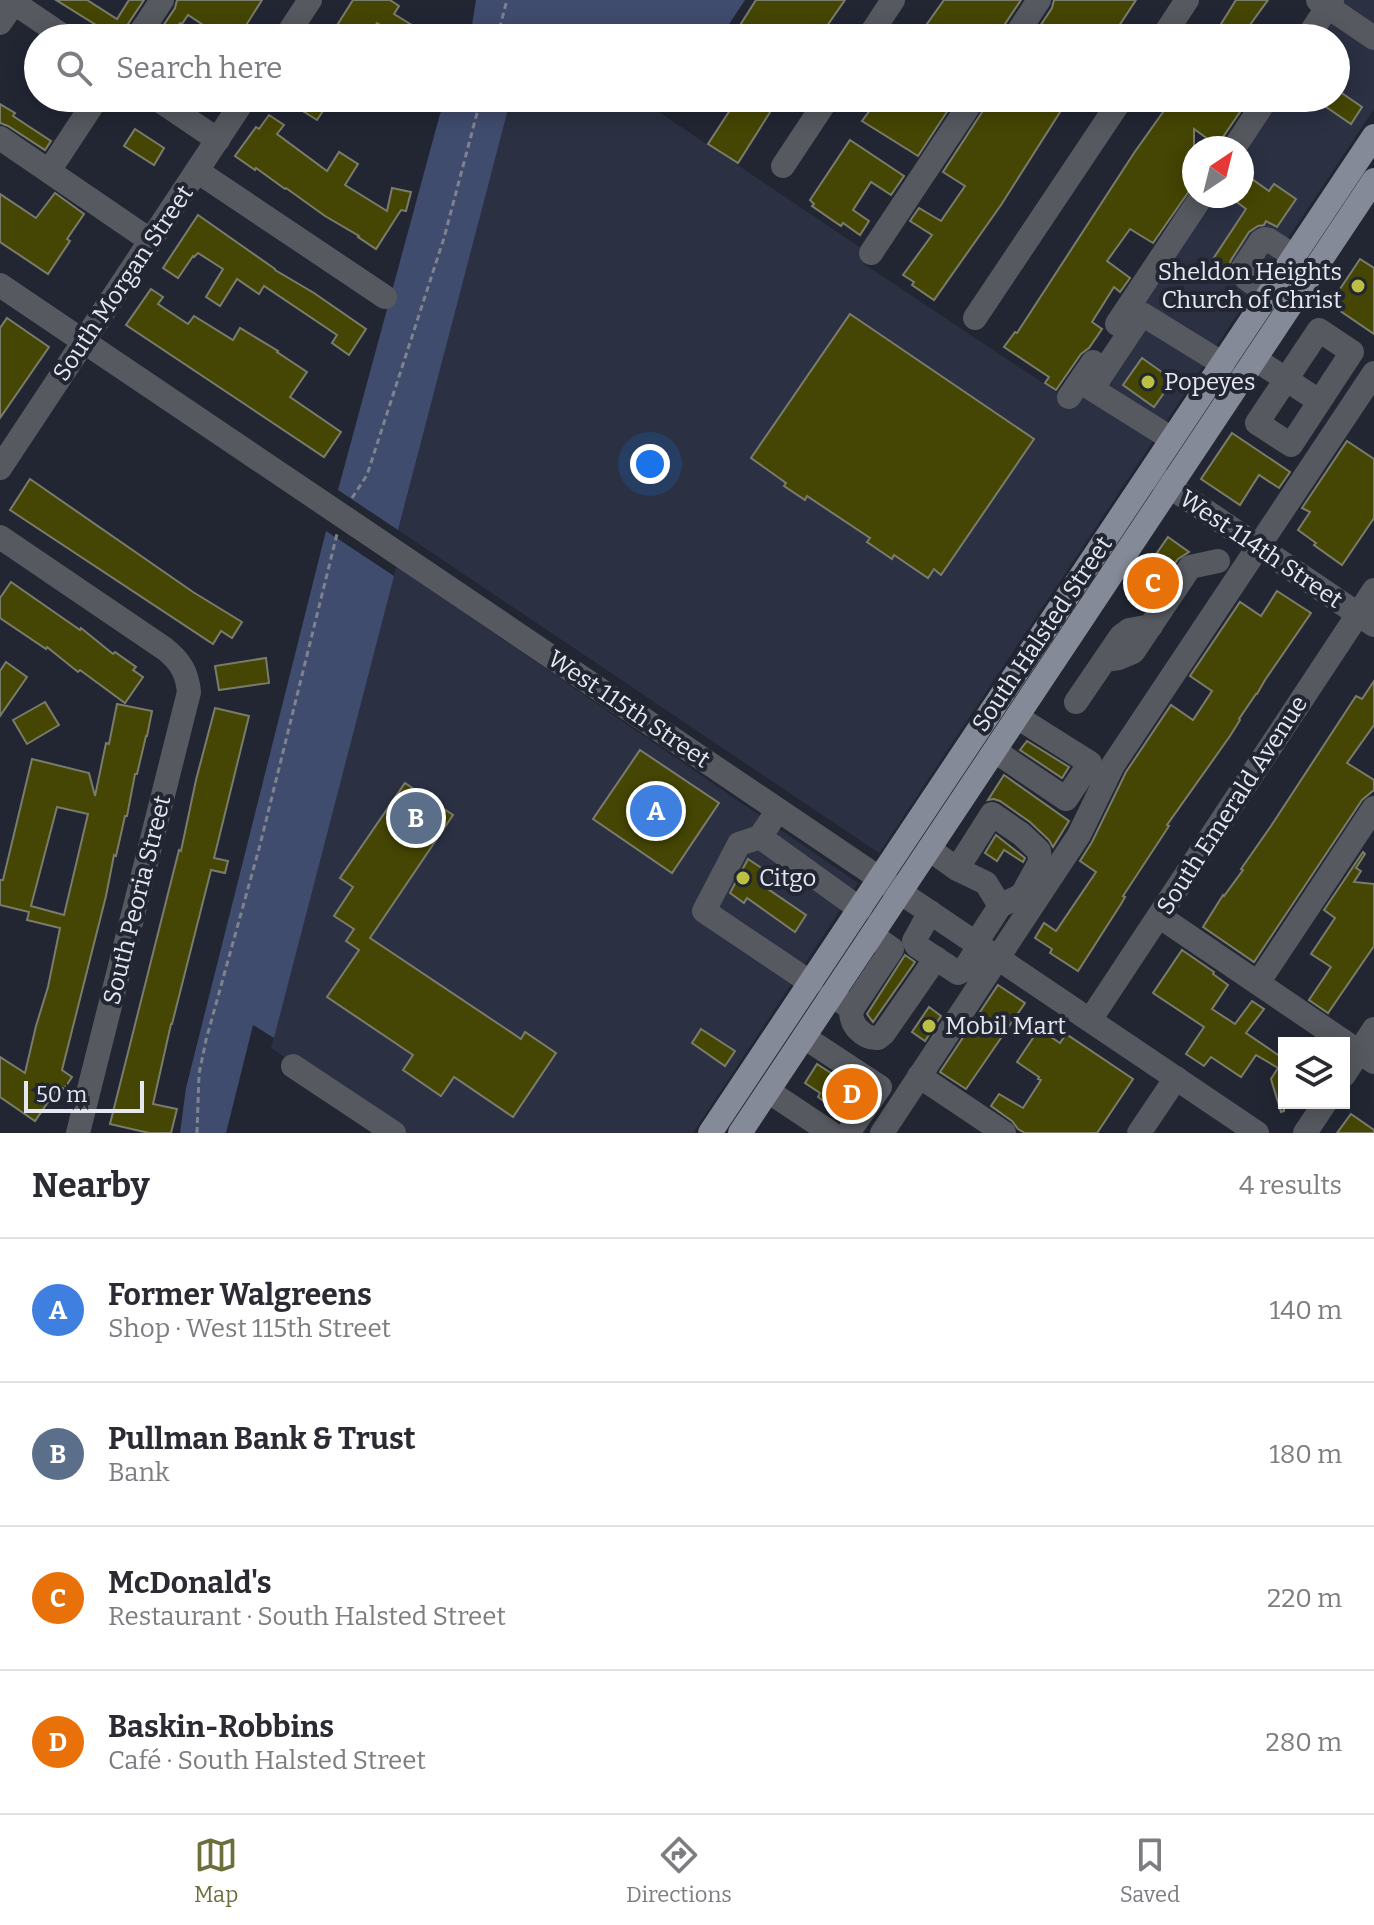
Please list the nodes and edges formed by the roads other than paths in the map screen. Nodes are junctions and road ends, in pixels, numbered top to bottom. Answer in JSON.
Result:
{"nodes":[{"id":1,"x":162,"y":0,"type":"edge"},
{"id":2,"x":310,"y":0,"type":"edge"},
{"id":3,"x":893,"y":0,"type":"edge"},
{"id":4,"x":1039,"y":0,"type":"edge"},
{"id":5,"x":1187,"y":0,"type":"edge"},
{"id":6,"x":13,"y":1,"type":"edge"},
{"id":7,"x":1326,"y":2,"type":"edge"},
{"id":8,"x":0,"y":23,"type":"edge"},
{"id":9,"x":46,"y":24,"type":"edge"},
{"id":10,"x":146,"y":24,"type":"edge"},
{"id":11,"x":294,"y":24,"type":"edge"},
{"id":12,"x":877,"y":24,"type":"edge"},
{"id":13,"x":1023,"y":24,"type":"edge"},
{"id":14,"x":1171,"y":24,"type":"edge"},
{"id":15,"x":1314,"y":24,"type":"edge"},
{"id":16,"x":1374,"y":38,"type":"edge"},
{"id":17,"x":88,"y":112,"type":"edge"},
{"id":18,"x":177,"y":112,"type":"edge"},
{"id":19,"x":236,"y":112,"type":"edge"},
{"id":20,"x":819,"y":112,"type":"edge"},
{"id":21,"x":965,"y":112,"type":"edge"},
{"id":22,"x":1113,"y":112,"type":"edge"},
{"id":23,"x":1258,"y":112,"type":"edge"},
{"id":24,"x":1242,"y":136,"type":"edge"},
{"id":25,"x":1374,"y":136,"type":"edge"},
{"id":26,"x":0,"y":138,"type":"edge"},
{"id":27,"x":218,"y":140,"type":"junction"},
{"id":28,"x":783,"y":166,"type":"dead end"},
{"id":29,"x":49,"y":171,"type":"junction"},
{"id":30,"x":197,"y":171,"type":"junction"},
{"id":31,"x":1373,"y":185,"type":"edge"},
{"id":32,"x":1194,"y":208,"type":"edge"},
{"id":33,"x":151,"y":241,"type":"junction"},
{"id":34,"x":871,"y":253,"type":"dead end"},
{"id":35,"x":1294,"y":256,"type":"junction"},
{"id":36,"x":3,"y":292,"type":"edge"},
{"id":37,"x":1269,"y":294,"type":"junction"},
{"id":38,"x":385,"y":297,"type":"dead end"},
{"id":39,"x":975,"y":318,"type":"dead end"},
{"id":40,"x":84,"y":341,"type":"junction"},
{"id":41,"x":1255,"y":359,"type":"junction"},
{"id":42,"x":1223,"y":364,"type":"junction"},
{"id":43,"x":1374,"y":373,"type":"edge"},
{"id":44,"x":1286,"y":379,"type":"junction"},
{"id":45,"x":1069,"y":397,"type":"dead end"},
{"id":46,"x":1319,"y":401,"type":"junction"},
{"id":47,"x":9,"y":434,"type":"edge"},
{"id":48,"x":1172,"y":439,"type":"junction"},
{"id":49,"x":0,"y":468,"type":"edge"},
{"id":50,"x":1149,"y":473,"type":"junction"},
{"id":51,"x":1170,"y":487,"type":"junction"},
{"id":52,"x":0,"y":537,"type":"edge"},
{"id":53,"x":1258,"y":546,"type":"junction"},
{"id":54,"x":1218,"y":561,"type":"dead end"},
{"id":55,"x":1374,"y":590,"type":"edge"},
{"id":56,"x":1366,"y":620,"type":"edge"},
{"id":57,"x":1076,"y":702,"type":"dead end"},
{"id":58,"x":1017,"y":717,"type":"junction"},
{"id":59,"x":995,"y":751,"type":"junction"},
{"id":60,"x":957,"y":808,"type":"junction"},
{"id":61,"x":1374,"y":808,"type":"edge"},
{"id":62,"x":778,"y":810,"type":"junction"},
{"id":63,"x":985,"y":826,"type":"junction"},
{"id":64,"x":760,"y":837,"type":"junction"},
{"id":65,"x":831,"y":846,"type":"junction"},
{"id":66,"x":929,"y":849,"type":"junction"},
{"id":67,"x":957,"y":869,"type":"junction"},
{"id":68,"x":813,"y":874,"type":"junction"},
{"id":69,"x":880,"y":878,"type":"junction"},
{"id":70,"x":900,"y":892,"type":"junction"},
{"id":71,"x":1000,"y":906,"type":"junction"},
{"id":72,"x":860,"y":909,"type":"junction"},
{"id":73,"x":930,"y":912,"type":"junction"},
{"id":74,"x":1159,"y":916,"type":"junction"},
{"id":75,"x":872,"y":935,"type":"junction"},
{"id":76,"x":903,"y":945,"type":"junction"},
{"id":77,"x":984,"y":949,"type":"junction"},
{"id":78,"x":936,"y":958,"type":"junction"},
{"id":79,"x":1258,"y":983,"type":"junction"},
{"id":80,"x":821,"y":989,"type":"junction"},
{"id":81,"x":852,"y":1009,"type":"junction"},
{"id":82,"x":1090,"y":1020,"type":"junction"},
{"id":83,"x":1374,"y":1029,"type":"edge"},
{"id":84,"x":804,"y":1037,"type":"junction"},
{"id":85,"x":1366,"y":1057,"type":"edge"},
{"id":86,"x":293,"y":1066,"type":"dead end"},
{"id":87,"x":1350,"y":1070,"type":"edge"},
{"id":88,"x":919,"y":1076,"type":"junction"},
{"id":89,"x":1176,"y":1078,"type":"junction"},
{"id":90,"x":768,"y":1091,"type":"junction"},
{"id":91,"x":1321,"y":1109,"type":"edge"},
{"id":92,"x":732,"y":1129,"type":"edge"},
{"id":93,"x":78,"y":1133,"type":"edge"},
{"id":94,"x":394,"y":1133,"type":"edge"},
{"id":95,"x":831,"y":1133,"type":"edge"},
{"id":96,"x":848,"y":1133,"type":"edge"},
{"id":97,"x":882,"y":1133,"type":"edge"},
{"id":98,"x":1004,"y":1133,"type":"edge"},
{"id":99,"x":1139,"y":1133,"type":"edge"},
{"id":100,"x":1257,"y":1133,"type":"edge"},
{"id":101,"x":1305,"y":1133,"type":"edge"}],
"edges":[{"from":1,"to":10,"type":"street"},
{"from":2,"to":11,"type":"street"},
{"from":3,"to":12,"type":"street"},
{"from":4,"to":13,"type":"street"},
{"from":5,"to":14,"type":"street"},
{"from":6,"to":8,"type":"street"},
{"from":6,"to":9,"type":"street"},
{"from":7,"to":15,"type":"street"},
{"from":7,"to":16,"type":"street"},
{"from":17,"to":29,"type":"street"},
{"from":18,"to":27,"type":"street"},
{"from":19,"to":27,"type":"street","name":"South Morgan Street"},
{"from":20,"to":28,"type":"street"},
{"from":21,"to":34,"type":"street"},
{"from":22,"to":39,"type":"street"},
{"from":23,"to":24,"type":"street"},
{"from":25,"to":35,"type":"main road","name":"South Halsted Street"},
{"from":26,"to":29,"type":"street"},
{"from":27,"to":30,"type":"street","name":"South Morgan Street"},
{"from":29,"to":33,"type":"street"},
{"from":30,"to":33,"type":"street","name":"South Morgan Street"},
{"from":30,"to":38,"type":"street"},
{"from":31,"to":41,"type":"main road","name":"South Halsted Street"},
{"from":32,"to":45,"type":"street"},
{"from":33,"to":40,"type":"street","name":"South Morgan Street"},
{"from":35,"to":37,"type":"main road","name":"South Halsted Street"},
{"from":35,"to":37,"type":"street"},
{"from":36,"to":40,"type":"street","name":"West 115th Street"},
{"from":37,"to":42,"type":"main road","name":"South Halsted Street"},
{"from":40,"to":47,"type":"street","name":"South Morgan Street"},
{"from":40,"to":62,"type":"street","name":"West 115th Street"},
{"from":41,"to":44,"type":"street"},
{"from":41,"to":51,"type":"main road","name":"South Halsted Street"},
{"from":42,"to":48,"type":"main road","name":"South Halsted Street"},
{"from":42,"to":48,"type":"street"},
{"from":43,"to":53,"type":"street"},
{"from":44,"to":46,"type":"street"},
{"from":44,"to":46,"type":"street"},
{"from":44,"to":46,"type":"street"},
{"from":47,"to":49,"type":"street","name":"South Morgan Street"},
{"from":48,"to":50,"type":"main road","name":"South Halsted Street"},
{"from":50,"to":51,"type":"street","name":"West 114th Street"},
{"from":50,"to":69,"type":"main road","name":"South Halsted Street"},
{"from":51,"to":53,"type":"street","name":"West 114th Street"},
{"from":51,"to":58,"type":"main road","name":"South Halsted Street"},
{"from":52,"to":93,"type":"street","name":"South Peoria Street"},
{"from":53,"to":56,"type":"street","name":"West 114th Street"},
{"from":53,"to":77,"type":"street"},
{"from":54,"to":57,"type":"street"},
{"from":55,"to":56,"type":"street","name":"South Emerald Avenue"},
{"from":56,"to":74,"type":"street","name":"South Emerald Avenue"},
{"from":58,"to":59,"type":"main road","name":"South Halsted Street"},
{"from":58,"to":59,"type":"street"},
{"from":59,"to":60,"type":"main road","name":"South Halsted Street"},
{"from":60,"to":63,"type":"street"},
{"from":60,"to":66,"type":"main road","name":"South Halsted Street"},
{"from":61,"to":79,"type":"street"},
{"from":62,"to":64,"type":"street"},
{"from":62,"to":65,"type":"street","name":"West 115th Street"},
{"from":63,"to":67,"type":"street"},
{"from":63,"to":71,"type":"street"},
{"from":64,"to":68,"type":"street"},
{"from":64,"to":80,"type":"street"},
{"from":65,"to":68,"type":"street"},
{"from":65,"to":69,"type":"street","name":"West 115th Street"},
{"from":66,"to":67,"type":"street"},
{"from":66,"to":70,"type":"main road","name":"South Halsted Street"},
{"from":67,"to":71,"type":"street"},
{"from":68,"to":72,"type":"street"},
{"from":69,"to":70,"type":"street","name":"West 115th Street"},
{"from":69,"to":72,"type":"main road","name":"South Halsted Street"},
{"from":70,"to":73,"type":"street","name":"West 115th Street"},
{"from":70,"to":75,"type":"main road","name":"South Halsted Street"},
{"from":71,"to":77,"type":"street"},
{"from":72,"to":80,"type":"main road","name":"South Halsted Street"},
{"from":73,"to":76,"type":"street"},
{"from":73,"to":77,"type":"street","name":"West 115th Street"},
{"from":74,"to":79,"type":"street"},
{"from":74,"to":82,"type":"street","name":"South Emerald Avenue"},
{"from":75,"to":76,"type":"street"},
{"from":75,"to":80,"type":"main road","name":"South Halsted Street"},
{"from":76,"to":78,"type":"street"},
{"from":76,"to":81,"type":"street"},
{"from":77,"to":78,"type":"street"},
{"from":77,"to":82,"type":"street","name":"West 115th Street"},
{"from":77,"to":88,"type":"street"},
{"from":78,"to":81,"type":"street"},
{"from":79,"to":85,"type":"street"},
{"from":80,"to":81,"type":"street"},
{"from":80,"to":84,"type":"main road","name":"South Halsted Street"},
{"from":80,"to":92,"type":"main road","name":"South Halsted Street"},
{"from":82,"to":89,"type":"street","name":"West 115th Street"},
{"from":83,"to":85,"type":"street"},
{"from":84,"to":90,"type":"main road","name":"South Halsted Street"},
{"from":84,"to":96,"type":"street"},
{"from":85,"to":87,"type":"street"},
{"from":86,"to":94,"type":"street"},
{"from":88,"to":97,"type":"street"},
{"from":88,"to":98,"type":"street"},
{"from":89,"to":99,"type":"street"},
{"from":89,"to":100,"type":"street","name":"West 115th Street"},
{"from":90,"to":92,"type":"main road","name":"South Halsted Street"},
{"from":90,"to":95,"type":"street"},
{"from":91,"to":101,"type":"street"}]}
